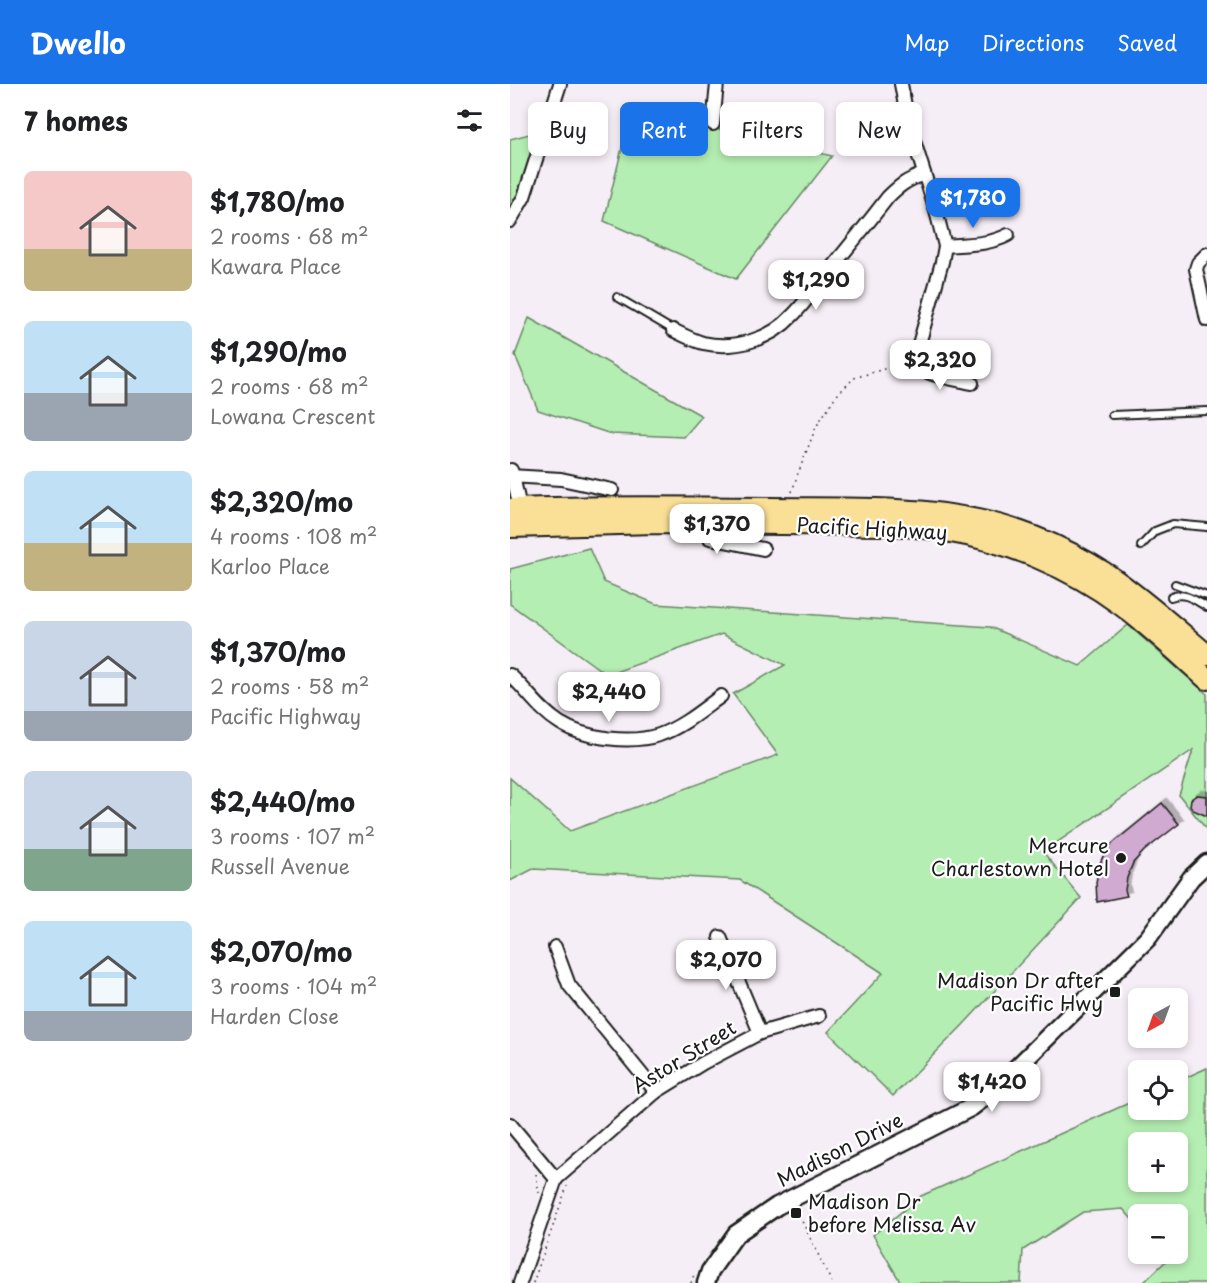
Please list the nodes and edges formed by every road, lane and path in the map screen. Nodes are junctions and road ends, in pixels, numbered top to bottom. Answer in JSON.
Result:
{"nodes":[{"id":1,"x":560,"y":84,"type":"edge"},
{"id":2,"x":717,"y":84,"type":"edge"},
{"id":3,"x":902,"y":84,"type":"edge"},
{"id":4,"x":713,"y":124,"type":"dead end"},
{"id":5,"x":924,"y":174,"type":"junction"},
{"id":6,"x":510,"y":221,"type":"edge"},
{"id":7,"x":1008,"y":235,"type":"dead end"},
{"id":8,"x":945,"y":246,"type":"junction"},
{"id":9,"x":1207,"y":254,"type":"edge"},
{"id":10,"x":616,"y":297,"type":"dead end"},
{"id":11,"x":1207,"y":320,"type":"edge"},
{"id":12,"x":673,"y":330,"type":"joint"},
{"id":13,"x":918,"y":363,"type":"junction"},
{"id":14,"x":972,"y":383,"type":"dead end"},
{"id":15,"x":1207,"y":411,"type":"edge"},
{"id":16,"x":1112,"y":415,"type":"dead end"},
{"id":17,"x":511,"y":474,"type":"edge"},
{"id":18,"x":612,"y":490,"type":"dead end"},
{"id":19,"x":515,"y":508,"type":"edge"},
{"id":20,"x":787,"y":508,"type":"junction"},
{"id":21,"x":708,"y":524,"type":"junction"},
{"id":22,"x":510,"y":527,"type":"edge"},
{"id":23,"x":1207,"y":529,"type":"edge"},
{"id":24,"x":1141,"y":546,"type":"dead end"},
{"id":25,"x":763,"y":549,"type":"dead end"},
{"id":26,"x":1175,"y":584,"type":"dead end"},
{"id":27,"x":1207,"y":596,"type":"edge"},
{"id":28,"x":1171,"y":597,"type":"dead end"},
{"id":29,"x":1207,"y":607,"type":"edge"},
{"id":30,"x":1207,"y":655,"type":"edge"},
{"id":31,"x":510,"y":675,"type":"edge"},
{"id":32,"x":1207,"y":679,"type":"edge"},
{"id":33,"x":722,"y":696,"type":"dead end"},
{"id":34,"x":1207,"y":863,"type":"edge"},
{"id":35,"x":720,"y":937,"type":"dead end"},
{"id":36,"x":555,"y":947,"type":"dead end"},
{"id":37,"x":819,"y":1016,"type":"dead end"},
{"id":38,"x":760,"y":1033,"type":"junction"},
{"id":39,"x":656,"y":1092,"type":"junction"},
{"id":40,"x":510,"y":1124,"type":"edge"},
{"id":41,"x":536,"y":1172,"type":"dead end"},
{"id":42,"x":556,"y":1179,"type":"junction"},
{"id":43,"x":569,"y":1180,"type":"dead end"},
{"id":44,"x":540,"y":1196,"type":"dead end"},
{"id":45,"x":802,"y":1221,"type":"dead end"},
{"id":46,"x":520,"y":1283,"type":"edge"},
{"id":47,"x":533,"y":1283,"type":"edge"},
{"id":48,"x":706,"y":1283,"type":"edge"},
{"id":49,"x":832,"y":1283,"type":"edge"}],
"edges":[{"from":1,"to":6,"type":"street"},
{"from":2,"to":4,"type":"street"},
{"from":3,"to":5,"type":"street"},
{"from":5,"to":8,"type":"street"},
{"from":5,"to":12,"type":"street"},
{"from":7,"to":8,"type":"street"},
{"from":8,"to":13,"type":"street"},
{"from":9,"to":11,"type":"street"},
{"from":10,"to":12,"type":"lane"},
{"from":13,"to":14,"type":"street"},
{"from":13,"to":20,"type":"path"},
{"from":15,"to":16,"type":"lane"},
{"from":17,"to":18,"type":"street"},
{"from":17,"to":19,"type":"street"},
{"from":19,"to":20,"type":"highway","name":"Pacific Highway"},
{"from":20,"to":30,"type":"highway","name":"Pacific Highway"},
{"from":21,"to":22,"type":"highway","name":"Pacific Highway"},
{"from":21,"to":25,"type":"street"},
{"from":21,"to":32,"type":"highway","name":"Pacific Highway"},
{"from":23,"to":24,"type":"lane"},
{"from":26,"to":27,"type":"lane"},
{"from":28,"to":29,"type":"lane"},
{"from":31,"to":33,"type":"street"},
{"from":34,"to":48,"type":"main road","name":"Madison Drive"},
{"from":35,"to":38,"type":"street"},
{"from":36,"to":39,"type":"street"},
{"from":37,"to":38,"type":"street","name":"Astor Street"},
{"from":38,"to":39,"type":"street","name":"Astor Street"},
{"from":39,"to":42,"type":"street","name":"Astor Street"},
{"from":40,"to":42,"type":"street"},
{"from":41,"to":44,"type":"path"},
{"from":42,"to":46,"type":"street"},
{"from":43,"to":47,"type":"path"},
{"from":45,"to":49,"type":"path"}]}
